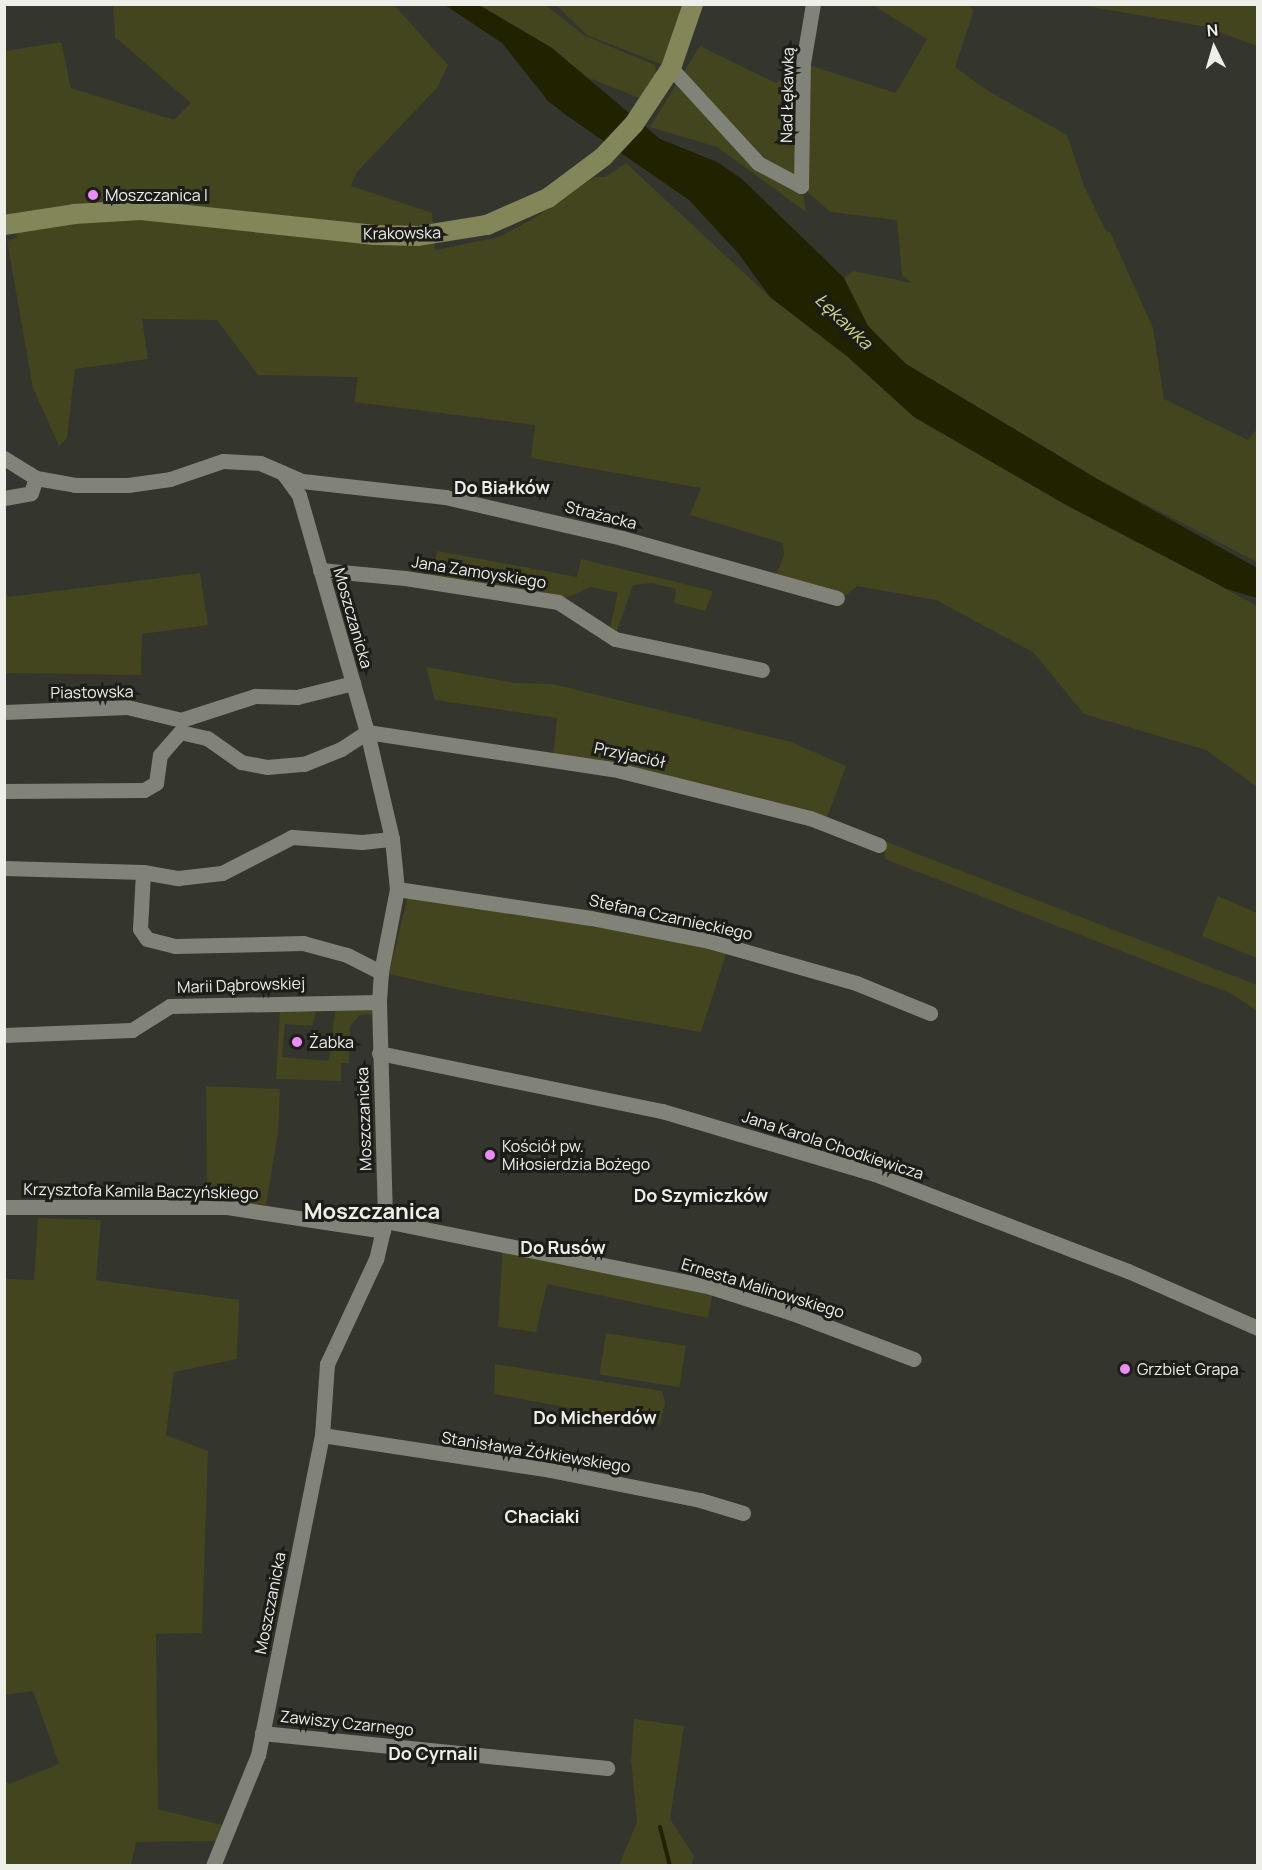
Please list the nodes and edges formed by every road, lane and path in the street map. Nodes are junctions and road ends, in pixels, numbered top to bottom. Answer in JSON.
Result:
{"nodes":[{"id":1,"x":693,"y":4,"type":"edge"},
{"id":2,"x":813,"y":4,"type":"edge"},
{"id":3,"x":667,"y":74,"type":"junction"},
{"id":4,"x":804,"y":153,"type":"junction"},
{"id":5,"x":758,"y":163,"type":"junction"},
{"id":6,"x":4,"y":225,"type":"edge"},
{"id":7,"x":4,"y":458,"type":"edge"},
{"id":8,"x":283,"y":473,"type":"junction"},
{"id":9,"x":36,"y":478,"type":"junction"},
{"id":10,"x":4,"y":498,"type":"edge"},
{"id":11,"x":321,"y":570,"type":"junction"},
{"id":12,"x":837,"y":598,"type":"dead end"},
{"id":13,"x":762,"y":670,"type":"dead end"},
{"id":14,"x":353,"y":683,"type":"junction"},
{"id":15,"x":4,"y":712,"type":"edge"},
{"id":16,"x":181,"y":726,"type":"junction"},
{"id":17,"x":367,"y":732,"type":"junction"},
{"id":18,"x":4,"y":790,"type":"edge"},
{"id":19,"x":392,"y":839,"type":"junction"},
{"id":20,"x":879,"y":845,"type":"dead end"},
{"id":21,"x":4,"y":868,"type":"edge"},
{"id":22,"x":143,"y":872,"type":"junction"},
{"id":23,"x":397,"y":889,"type":"junction"},
{"id":24,"x":381,"y":972,"type":"junction"},
{"id":25,"x":379,"y":1002,"type":"junction"},
{"id":26,"x":930,"y":1013,"type":"dead end"},
{"id":27,"x":4,"y":1035,"type":"edge"},
{"id":28,"x":379,"y":1053,"type":"junction"},
{"id":29,"x":4,"y":1208,"type":"edge"},
{"id":30,"x":384,"y":1226,"type":"junction"},
{"id":31,"x":1257,"y":1328,"type":"edge"},
{"id":32,"x":914,"y":1359,"type":"dead end"},
{"id":33,"x":322,"y":1435,"type":"junction"},
{"id":34,"x":743,"y":1513,"type":"dead end"},
{"id":35,"x":262,"y":1732,"type":"junction"},
{"id":36,"x":607,"y":1768,"type":"dead end"},
{"id":37,"x":213,"y":1866,"type":"edge"}],
"edges":[{"from":1,"to":3,"type":"main road","name":"Krakowska"},
{"from":2,"to":4,"type":"street","name":"Nad Łękawką"},
{"from":3,"to":5,"type":"street"},
{"from":3,"to":6,"type":"main road","name":"Krakowska"},
{"from":4,"to":5,"type":"street"},
{"from":4,"to":5,"type":"street","name":"Nad Łękawką"},
{"from":7,"to":9,"type":"street"},
{"from":8,"to":9,"type":"street"},
{"from":8,"to":11,"type":"street","name":"Moszczanicka"},
{"from":8,"to":12,"type":"street","name":"Strażacka"},
{"from":9,"to":10,"type":"street"},
{"from":11,"to":13,"type":"street","name":"Jana Zamoyskiego"},
{"from":11,"to":14,"type":"street","name":"Moszczanicka"},
{"from":14,"to":16,"type":"street"},
{"from":14,"to":17,"type":"street","name":"Moszczanicka"},
{"from":15,"to":16,"type":"street","name":"Piastowska"},
{"from":16,"to":17,"type":"street","name":"Piastowska"},
{"from":16,"to":18,"type":"street"},
{"from":17,"to":19,"type":"street","name":"Moszczanicka"},
{"from":17,"to":20,"type":"street","name":"Przyjaciół"},
{"from":19,"to":22,"type":"street"},
{"from":19,"to":23,"type":"street","name":"Moszczanicka"},
{"from":21,"to":22,"type":"street"},
{"from":22,"to":24,"type":"street"},
{"from":23,"to":24,"type":"street","name":"Moszczanicka"},
{"from":23,"to":26,"type":"street","name":"Stefana Czarnieckiego"},
{"from":24,"to":25,"type":"street","name":"Moszczanicka"},
{"from":25,"to":27,"type":"street","name":"Marii Dąbrowskiej"},
{"from":25,"to":28,"type":"street","name":"Moszczanicka"},
{"from":28,"to":30,"type":"street","name":"Moszczanicka"},
{"from":28,"to":31,"type":"street","name":"Jana Karola Chodkiewicza"},
{"from":29,"to":30,"type":"street","name":"Krzysztofa Kamila Baczyńskiego"},
{"from":30,"to":32,"type":"street","name":"Ernesta Malinowskiego"},
{"from":30,"to":33,"type":"street","name":"Moszczanicka"},
{"from":33,"to":34,"type":"street","name":"Stanisława Żółkiewskiego"},
{"from":33,"to":35,"type":"street","name":"Moszczanicka"},
{"from":35,"to":36,"type":"street","name":"Zawiszy Czarnego"},
{"from":35,"to":37,"type":"street","name":"Moszczanicka"}]}
